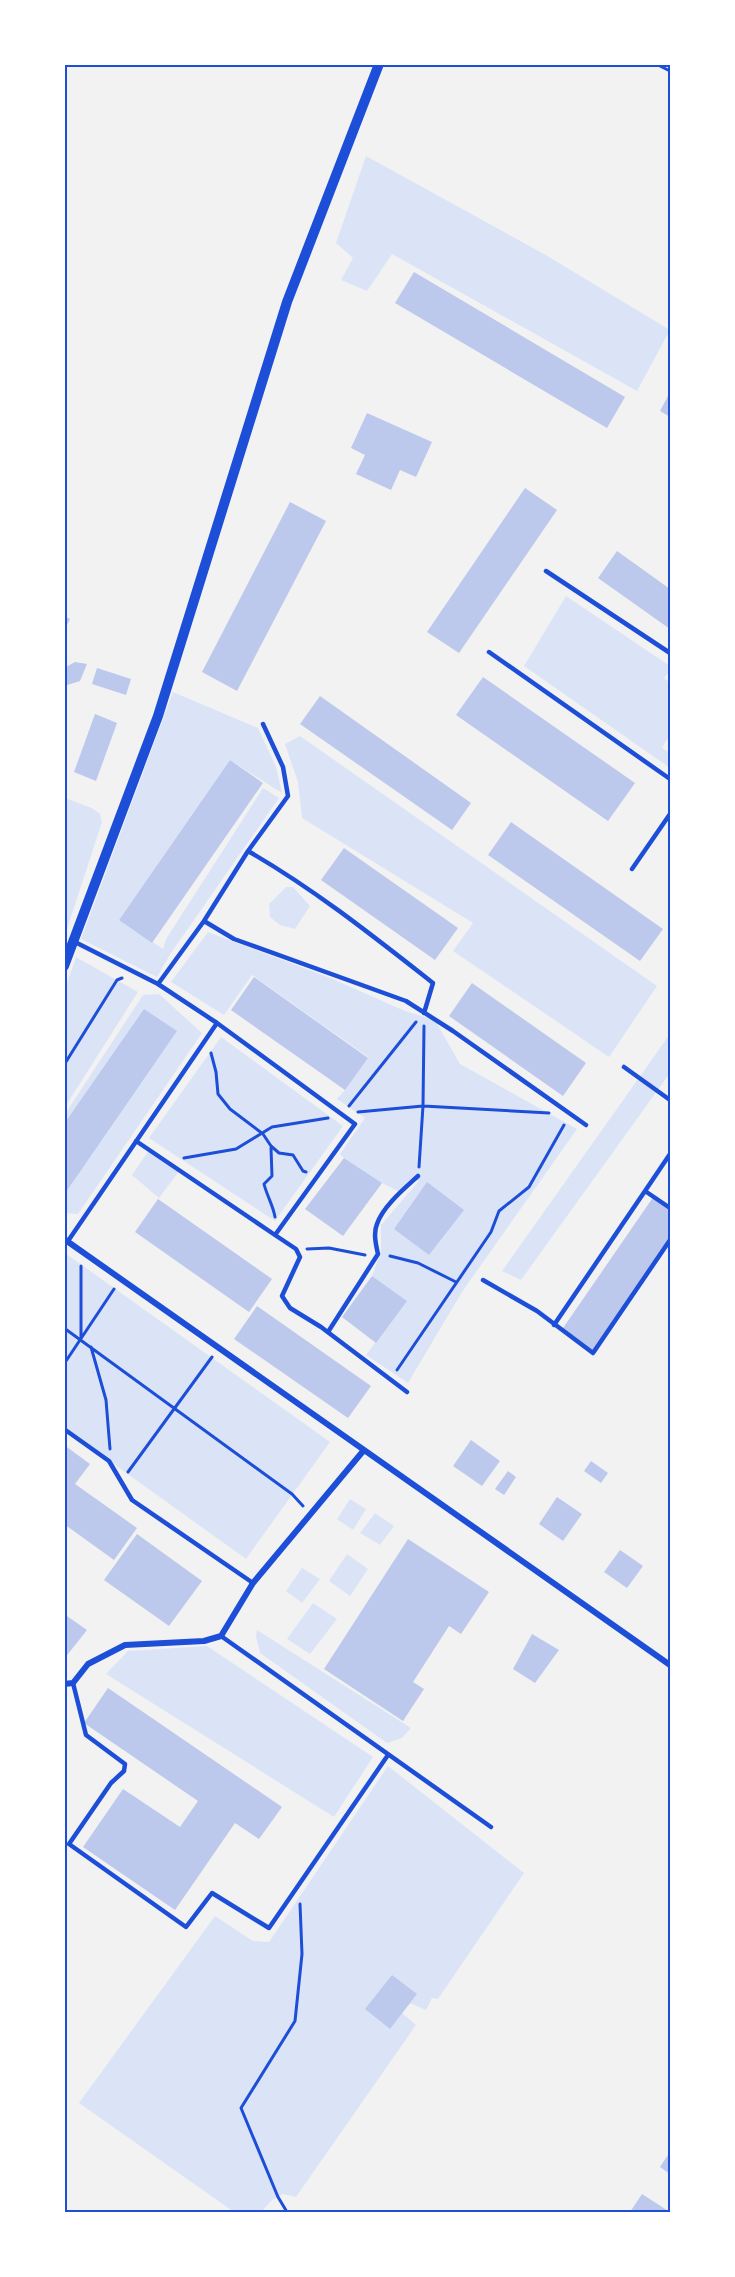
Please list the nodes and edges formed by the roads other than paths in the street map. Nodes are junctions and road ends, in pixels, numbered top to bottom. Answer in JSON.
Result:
{"nodes":[{"id":1,"x":379,"y":64,"type":"edge"},
{"id":2,"x":546,"y":571,"type":"dead end"},
{"id":3,"x":489,"y":652,"type":"dead end"},
{"id":4,"x":670,"y":653,"type":"edge"},
{"id":5,"x":264,"y":724,"type":"dead end"},
{"id":6,"x":670,"y":779,"type":"edge"},
{"id":7,"x":670,"y":814,"type":"edge"},
{"id":8,"x":248,"y":851,"type":"junction"},
{"id":9,"x":632,"y":869,"type":"dead end"},
{"id":10,"x":204,"y":921,"type":"junction"},
{"id":11,"x":73,"y":940,"type":"junction"},
{"id":12,"x":64,"y":966,"type":"edge"},
{"id":13,"x":158,"y":984,"type":"junction"},
{"id":14,"x":424,"y":1013,"type":"junction"},
{"id":15,"x":217,"y":1023,"type":"junction"},
{"id":16,"x":624,"y":1067,"type":"dead end"},
{"id":17,"x":670,"y":1100,"type":"edge"},
{"id":18,"x":586,"y":1125,"type":"dead end"},
{"id":19,"x":136,"y":1141,"type":"junction"},
{"id":20,"x":670,"y":1154,"type":"edge"},
{"id":21,"x":418,"y":1176,"type":"road end"},
{"id":22,"x":645,"y":1191,"type":"junction"},
{"id":23,"x":670,"y":1208,"type":"edge"},
{"id":24,"x":275,"y":1235,"type":"junction"},
{"id":25,"x":66,"y":1240,"type":"edge"},
{"id":26,"x":670,"y":1240,"type":"edge"},
{"id":27,"x":483,"y":1280,"type":"dead end"},
{"id":28,"x":554,"y":1325,"type":"junction"},
{"id":29,"x":328,"y":1332,"type":"junction"},
{"id":30,"x":407,"y":1392,"type":"dead end"},
{"id":31,"x":64,"y":1429,"type":"edge"},
{"id":32,"x":364,"y":1450,"type":"junction"},
{"id":33,"x":253,"y":1583,"type":"junction"},
{"id":34,"x":221,"y":1636,"type":"junction"},
{"id":35,"x":670,"y":1665,"type":"edge"},
{"id":36,"x":73,"y":1683,"type":"junction"},
{"id":37,"x":64,"y":1684,"type":"edge"},
{"id":38,"x":388,"y":1755,"type":"junction"},
{"id":39,"x":491,"y":1827,"type":"dead end"}],
"edges":[{"from":1,"to":11,"type":"street"},
{"from":2,"to":4,"type":"lane"},
{"from":3,"to":6,"type":"lane"},
{"from":5,"to":8,"type":"lane"},
{"from":7,"to":9,"type":"lane"},
{"from":8,"to":10,"type":"lane"},
{"from":8,"to":14,"type":"lane"},
{"from":10,"to":13,"type":"lane"},
{"from":10,"to":14,"type":"lane"},
{"from":11,"to":12,"type":"street"},
{"from":11,"to":13,"type":"lane"},
{"from":13,"to":15,"type":"lane"},
{"from":14,"to":18,"type":"lane"},
{"from":15,"to":19,"type":"lane"},
{"from":15,"to":24,"type":"lane"},
{"from":16,"to":17,"type":"lane"},
{"from":19,"to":24,"type":"lane"},
{"from":19,"to":25,"type":"lane"},
{"from":20,"to":22,"type":"lane"},
{"from":21,"to":29,"type":"lane"},
{"from":22,"to":23,"type":"lane"},
{"from":22,"to":28,"type":"lane"},
{"from":24,"to":29,"type":"lane"},
{"from":25,"to":32,"type":"street"},
{"from":26,"to":28,"type":"lane"},
{"from":27,"to":28,"type":"lane"},
{"from":29,"to":30,"type":"lane"},
{"from":31,"to":33,"type":"lane"},
{"from":32,"to":33,"type":"street"},
{"from":32,"to":35,"type":"street"},
{"from":33,"to":34,"type":"street"},
{"from":34,"to":36,"type":"street"},
{"from":34,"to":38,"type":"lane"},
{"from":36,"to":37,"type":"street"},
{"from":36,"to":38,"type":"lane"},
{"from":38,"to":39,"type":"lane"}]}
